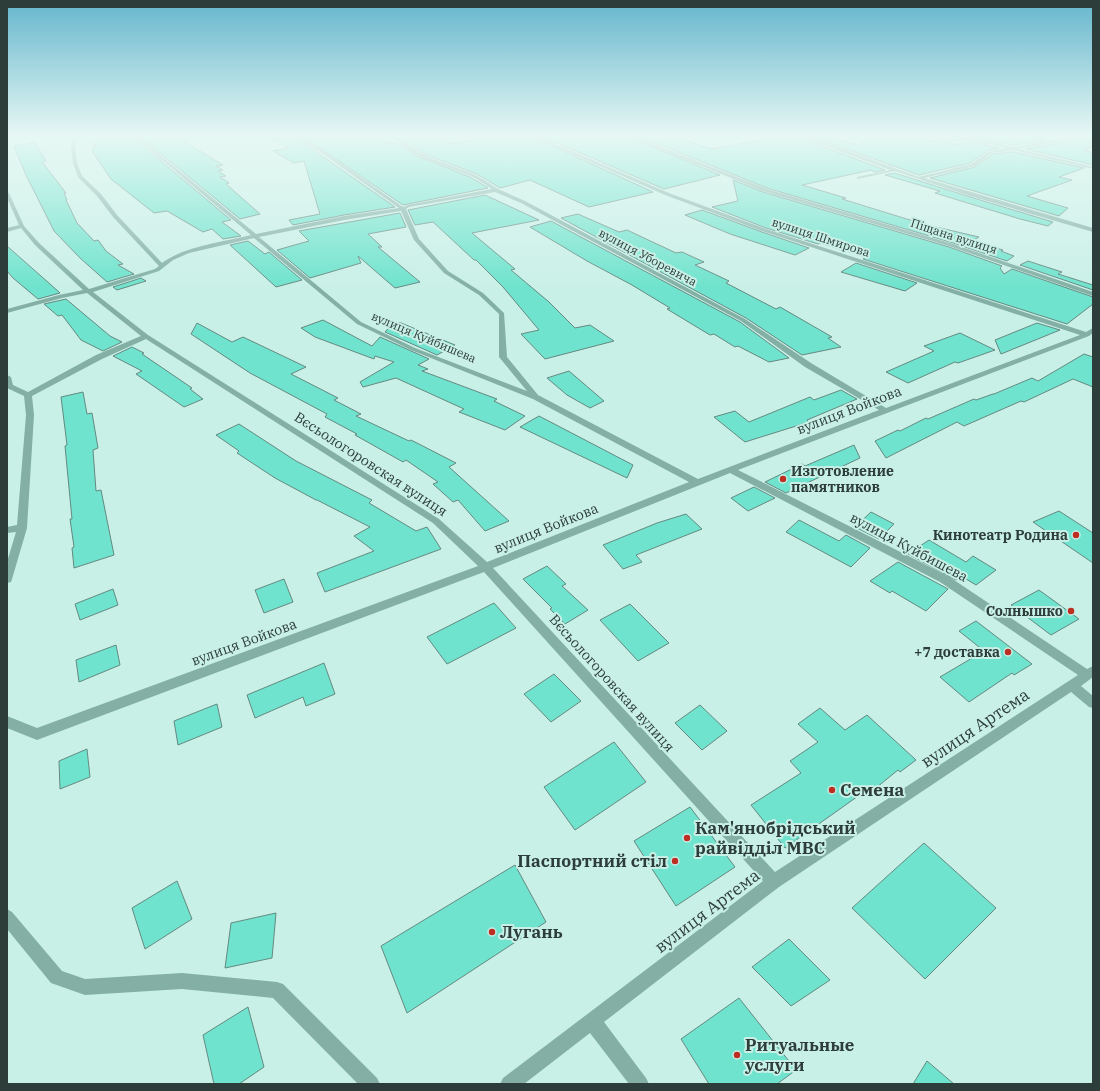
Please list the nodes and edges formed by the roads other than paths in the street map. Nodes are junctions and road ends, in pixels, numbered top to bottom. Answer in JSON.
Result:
{"nodes":[{"id":1,"x":90,"y":186,"type":"edge"},
{"id":2,"x":195,"y":186,"type":"edge"},
{"id":3,"x":371,"y":186,"type":"edge"},
{"id":4,"x":490,"y":186,"type":"edge"},
{"id":5,"x":648,"y":186,"type":"edge"},
{"id":6,"x":755,"y":186,"type":"edge"},
{"id":7,"x":944,"y":186,"type":"edge"},
{"id":8,"x":496,"y":190,"type":"junction"},
{"id":9,"x":7,"y":193,"type":"edge"},
{"id":10,"x":403,"y":209,"type":"junction"},
{"id":11,"x":22,"y":226,"type":"junction"},
{"id":12,"x":7,"y":230,"type":"edge"},
{"id":13,"x":1093,"y":230,"type":"edge"},
{"id":14,"x":254,"y":236,"type":"junction"},
{"id":15,"x":162,"y":266,"type":"junction"},
{"id":16,"x":88,"y":291,"type":"junction"},
{"id":17,"x":1093,"y":294,"type":"edge"},
{"id":18,"x":7,"y":311,"type":"edge"},
{"id":19,"x":1090,"y":332,"type":"edge"},
{"id":20,"x":146,"y":336,"type":"junction"},
{"id":21,"x":7,"y":377,"type":"edge"},
{"id":22,"x":28,"y":395,"type":"junction"},
{"id":23,"x":536,"y":397,"type":"junction"},
{"id":24,"x":886,"y":411,"type":"junction"},
{"id":25,"x":731,"y":470,"type":"junction"},
{"id":26,"x":697,"y":482,"type":"junction"},
{"id":27,"x":22,"y":528,"type":"junction"},
{"id":28,"x":7,"y":530,"type":"edge"},
{"id":29,"x":486,"y":567,"type":"junction"},
{"id":30,"x":7,"y":579,"type":"edge"},
{"id":31,"x":1090,"y":673,"type":"edge"},
{"id":32,"x":1071,"y":685,"type":"junction"},
{"id":33,"x":1093,"y":703,"type":"edge"},
{"id":34,"x":7,"y":722,"type":"edge"},
{"id":35,"x":774,"y":882,"type":"junction"},
{"id":36,"x":7,"y":917,"type":"edge"},
{"id":37,"x":592,"y":1021,"type":"junction"},
{"id":38,"x":371,"y":1084,"type":"edge"},
{"id":39,"x":509,"y":1084,"type":"edge"},
{"id":40,"x":640,"y":1084,"type":"edge"}],
"edges":[{"from":1,"to":15,"type":"street"},
{"from":2,"to":14,"type":"street","name":"вулиця Куйбишева"},
{"from":3,"to":10,"type":"street"},
{"from":4,"to":8,"type":"street","name":"вулиця Уборевича"},
{"from":5,"to":19,"type":"street","name":"вулиця Шмирова"},
{"from":6,"to":17,"type":"street","name":"Піщана вулиця"},
{"from":7,"to":13,"type":"street"},
{"from":8,"to":10,"type":"street"},
{"from":8,"to":24,"type":"street","name":"вулиця Уборевича"},
{"from":9,"to":11,"type":"street","name":"Вєсьологоровская вулиця"},
{"from":10,"to":14,"type":"street"},
{"from":10,"to":23,"type":"street"},
{"from":11,"to":12,"type":"street"},
{"from":11,"to":16,"type":"street","name":"Вєсьологоровская вулиця"},
{"from":14,"to":15,"type":"street"},
{"from":14,"to":23,"type":"street","name":"вулиця Куйбишева"},
{"from":15,"to":16,"type":"street"},
{"from":16,"to":18,"type":"street"},
{"from":16,"to":20,"type":"street","name":"Вєсьологоровская вулиця"},
{"from":19,"to":24,"type":"street","name":"вулиця Войкова"},
{"from":20,"to":22,"type":"street"},
{"from":20,"to":29,"type":"street","name":"Вєсьологоровская вулиця"},
{"from":21,"to":22,"type":"street"},
{"from":22,"to":27,"type":"street"},
{"from":23,"to":26,"type":"street","name":"вулиця Куйбишева"},
{"from":24,"to":25,"type":"street","name":"вулиця Войкова"},
{"from":25,"to":26,"type":"street","name":"вулиця Войкова"},
{"from":25,"to":31,"type":"street","name":"вулиця Куйбишева"},
{"from":26,"to":29,"type":"street","name":"вулиця Войкова"},
{"from":27,"to":28,"type":"street"},
{"from":27,"to":30,"type":"street"},
{"from":29,"to":34,"type":"street","name":"вулиця Войкова"},
{"from":29,"to":35,"type":"street","name":"Вєсьологоровская вулиця"},
{"from":31,"to":32,"type":"street","name":"вулиця Артема"},
{"from":32,"to":33,"type":"street"},
{"from":32,"to":35,"type":"street","name":"вулиця Артема"},
{"from":35,"to":37,"type":"street","name":"вулиця Артема"},
{"from":36,"to":38,"type":"street"},
{"from":37,"to":39,"type":"street","name":"вулиця Артема"},
{"from":37,"to":40,"type":"street"}]}
